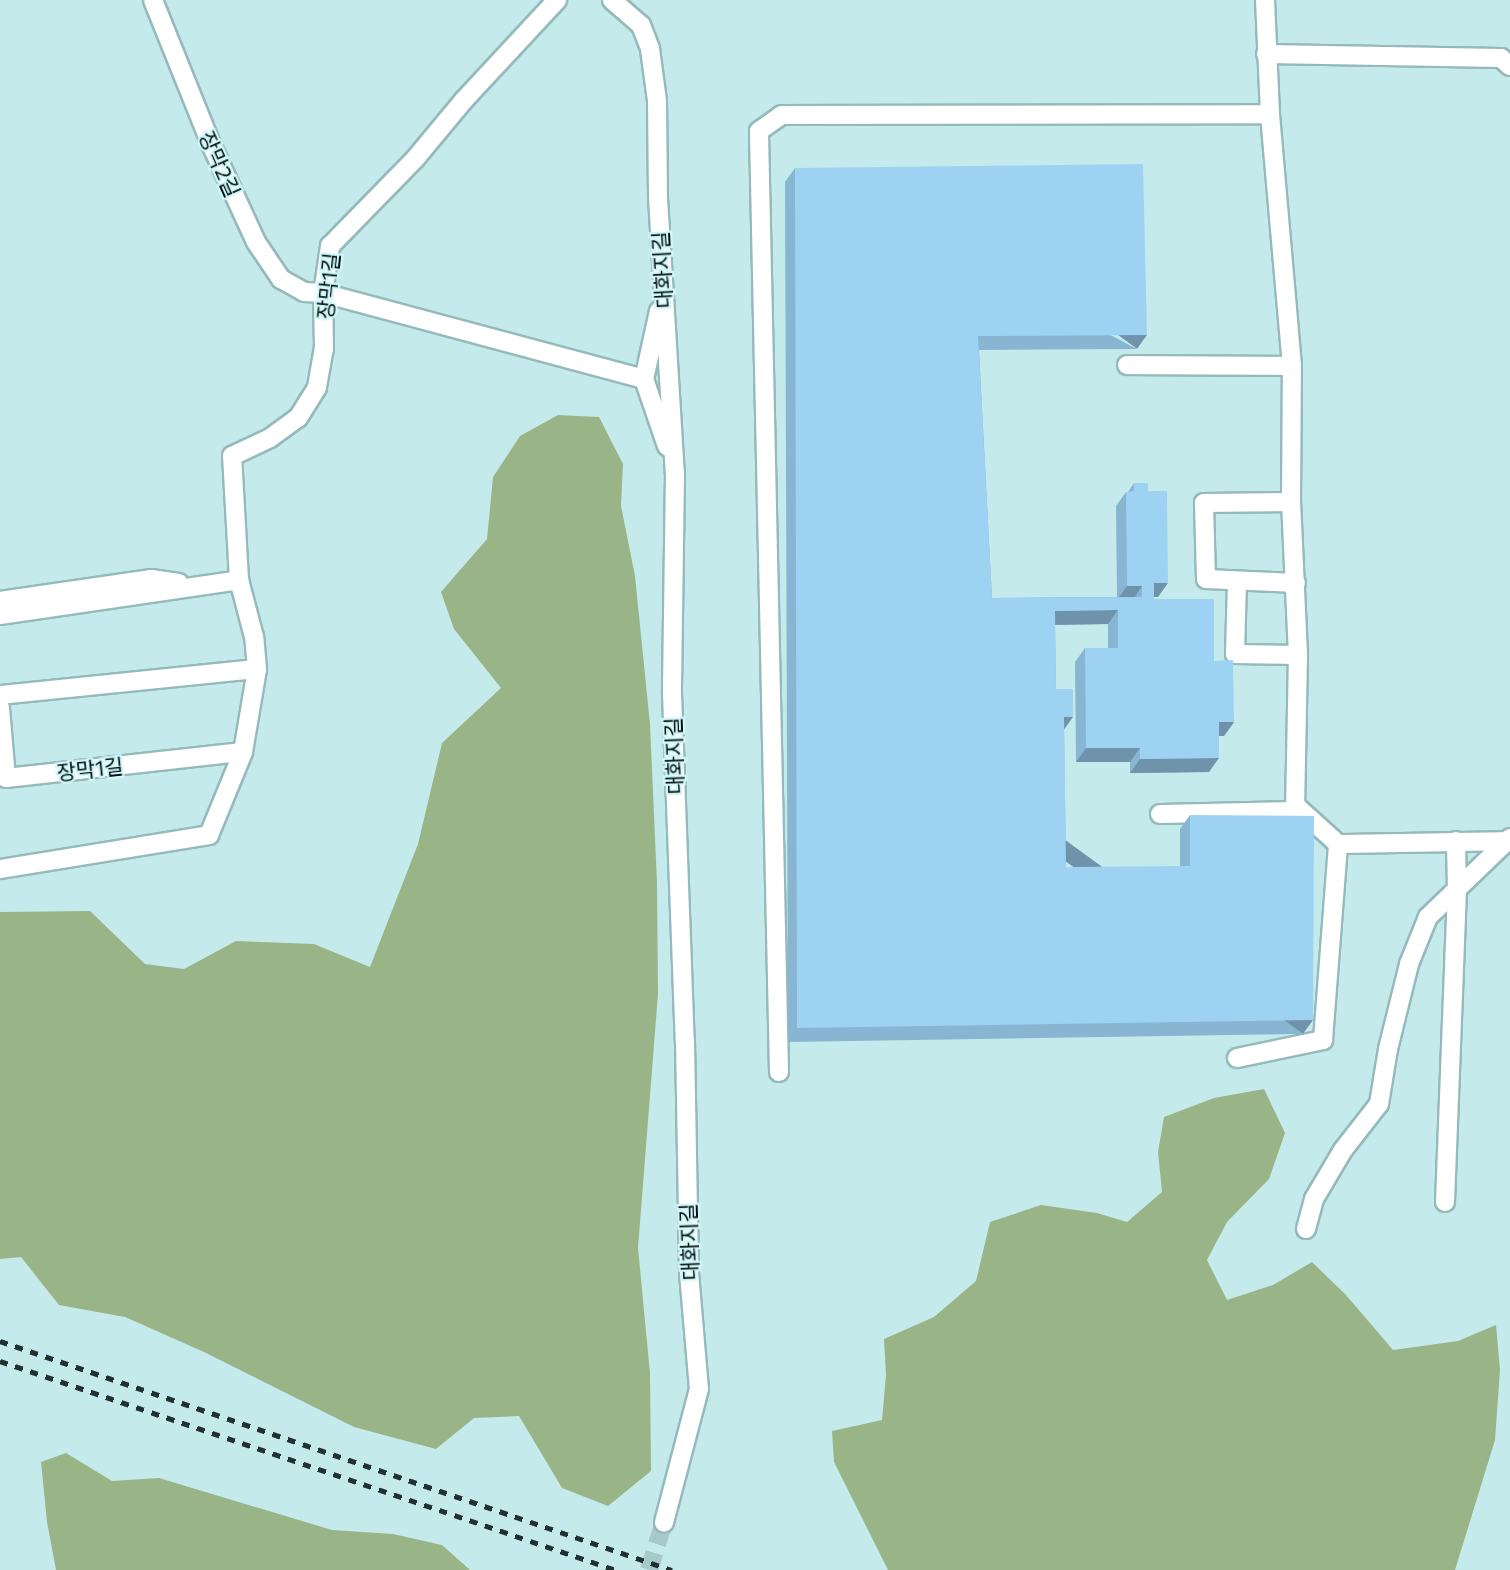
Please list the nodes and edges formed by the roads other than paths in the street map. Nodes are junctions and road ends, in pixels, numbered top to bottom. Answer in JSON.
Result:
{"nodes":[{"id":1,"x":153,"y":0,"type":"edge"},
{"id":2,"x":557,"y":0,"type":"edge"},
{"id":3,"x":612,"y":0,"type":"edge"},
{"id":4,"x":1265,"y":0,"type":"edge"},
{"id":5,"x":1266,"y":54,"type":"junction"},
{"id":6,"x":1510,"y":66,"type":"edge"},
{"id":7,"x":1270,"y":114,"type":"junction"},
{"id":8,"x":324,"y":293,"type":"junction"},
{"id":9,"x":664,"y":295,"type":"junction"},
{"id":10,"x":1127,"y":365,"type":"dead end"},
{"id":11,"x":1292,"y":366,"type":"junction"},
{"id":12,"x":644,"y":379,"type":"junction"},
{"id":13,"x":675,"y":473,"type":"junction"},
{"id":14,"x":1291,"y":502,"type":"junction"},
{"id":15,"x":239,"y":580,"type":"junction"},
{"id":16,"x":1237,"y":582,"type":"junction"},
{"id":17,"x":1296,"y":582,"type":"junction"},
{"id":18,"x":198,"y":586,"type":"junction"},
{"id":19,"x":0,"y":601,"type":"edge"},
{"id":20,"x":0,"y":615,"type":"edge"},
{"id":21,"x":1298,"y":655,"type":"junction"},
{"id":22,"x":257,"y":669,"type":"junction"},
{"id":23,"x":0,"y":695,"type":"edge"},
{"id":24,"x":0,"y":708,"type":"edge"},
{"id":25,"x":243,"y":752,"type":"junction"},
{"id":26,"x":1295,"y":806,"type":"junction"},
{"id":27,"x":1160,"y":814,"type":"dead end"},
{"id":28,"x":1509,"y":840,"type":"edge"},
{"id":29,"x":1456,"y":842,"type":"junction"},
{"id":30,"x":1338,"y":844,"type":"junction"},
{"id":31,"x":0,"y":869,"type":"edge"},
{"id":32,"x":1456,"y":890,"type":"junction"},
{"id":33,"x":1238,"y":1058,"type":"dead end"},
{"id":34,"x":779,"y":1072,"type":"dead end"},
{"id":35,"x":1446,"y":1202,"type":"dead end"},
{"id":36,"x":1306,"y":1229,"type":"dead end"},
{"id":37,"x":664,"y":1522,"type":"tunnel mouth"}],
"edges":[{"from":1,"to":8,"type":"street","name":"장막2길"},
{"from":2,"to":8,"type":"street","name":"장막1길"},
{"from":3,"to":9,"type":"street","name":"대화지길"},
{"from":4,"to":5,"type":"street"},
{"from":5,"to":6,"type":"street"},
{"from":5,"to":7,"type":"street"},
{"from":7,"to":11,"type":"street"},
{"from":7,"to":34,"type":"street"},
{"from":8,"to":12,"type":"street","name":"장막2길"},
{"from":8,"to":15,"type":"street","name":"장막1길"},
{"from":9,"to":12,"type":"street"},
{"from":9,"to":13,"type":"street","name":"대화지길"},
{"from":10,"to":11,"type":"street"},
{"from":11,"to":14,"type":"street"},
{"from":12,"to":13,"type":"street"},
{"from":13,"to":37,"type":"street","name":"대화지길"},
{"from":14,"to":16,"type":"street"},
{"from":14,"to":17,"type":"street"},
{"from":15,"to":18,"type":"street"},
{"from":15,"to":22,"type":"street","name":"장막1길"},
{"from":16,"to":17,"type":"street"},
{"from":16,"to":21,"type":"street"},
{"from":17,"to":21,"type":"street"},
{"from":18,"to":19,"type":"street"},
{"from":18,"to":20,"type":"street"},
{"from":21,"to":26,"type":"street"},
{"from":22,"to":23,"type":"street"},
{"from":22,"to":25,"type":"street","name":"장막1길"},
{"from":24,"to":25,"type":"street","name":"장막1길"},
{"from":25,"to":31,"type":"street","name":"장막1길"},
{"from":26,"to":27,"type":"street"},
{"from":26,"to":30,"type":"street"},
{"from":28,"to":29,"type":"street"},
{"from":28,"to":32,"type":"street"},
{"from":29,"to":30,"type":"street"},
{"from":29,"to":32,"type":"street"},
{"from":30,"to":33,"type":"street"},
{"from":32,"to":35,"type":"street"},
{"from":32,"to":36,"type":"street"}]}
